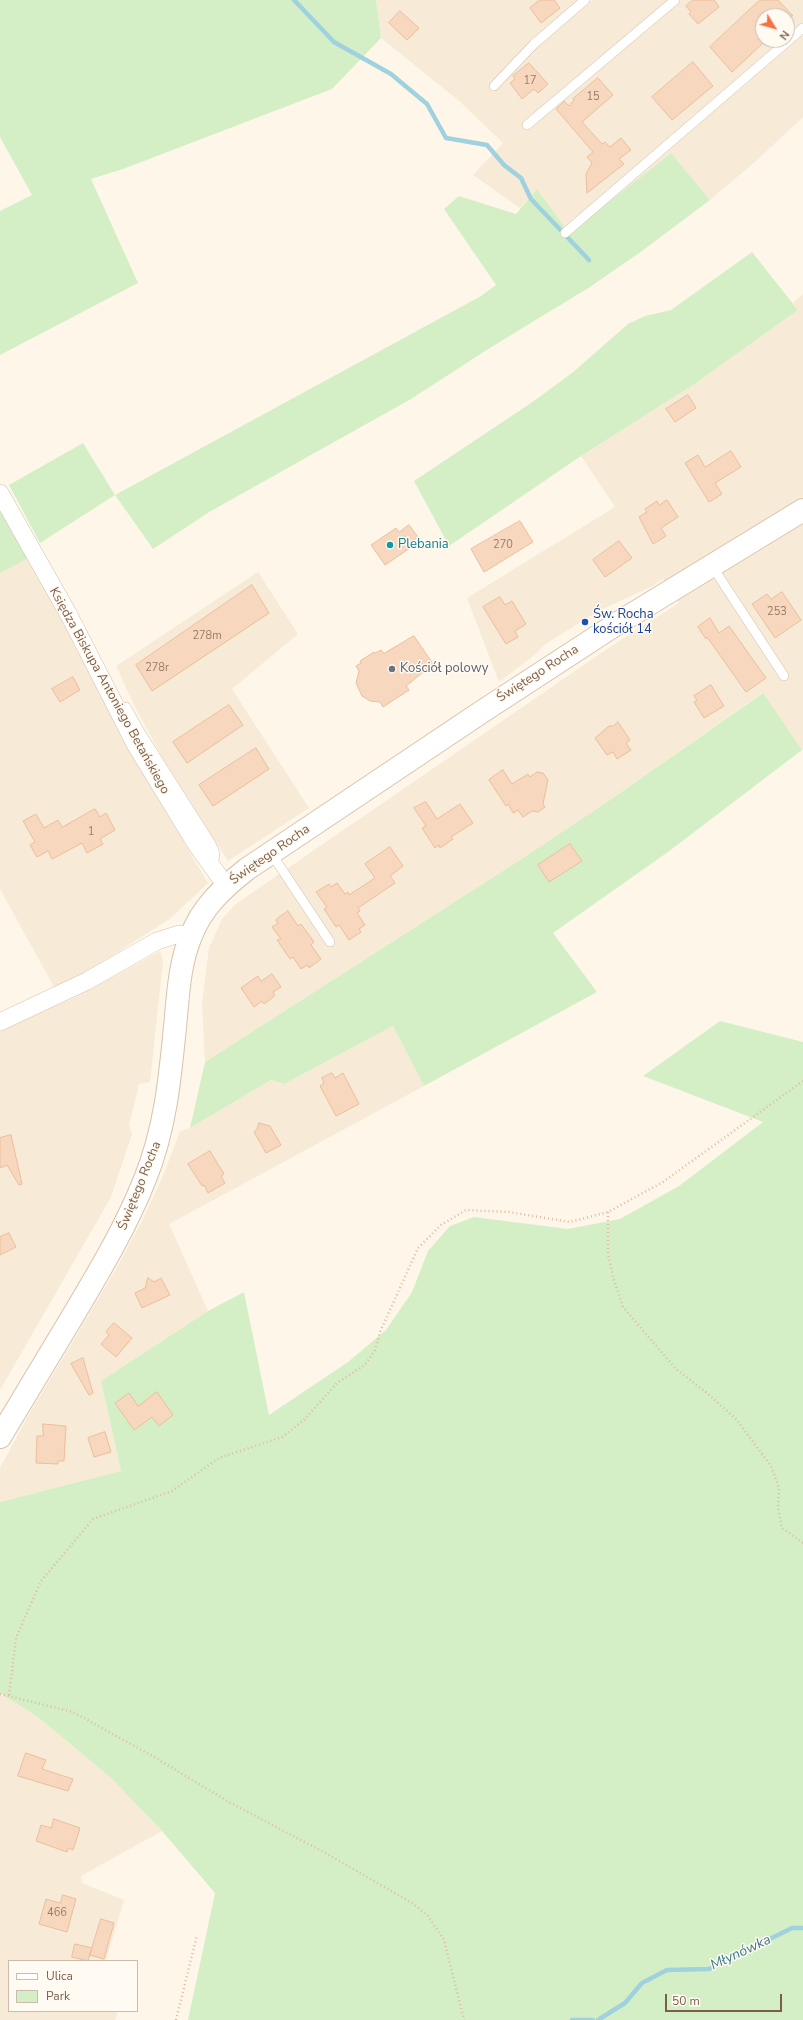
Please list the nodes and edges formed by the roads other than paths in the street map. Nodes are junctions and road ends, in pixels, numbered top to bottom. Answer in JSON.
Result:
{"nodes":[{"id":1,"x":585,"y":0,"type":"edge"},
{"id":2,"x":675,"y":0,"type":"edge"},
{"id":3,"x":803,"y":28,"type":"edge"},
{"id":4,"x":494,"y":86,"type":"dead end"},
{"id":5,"x":528,"y":125,"type":"dead end"},
{"id":6,"x":565,"y":234,"type":"dead end"},
{"id":7,"x":0,"y":493,"type":"edge"},
{"id":8,"x":803,"y":510,"type":"edge"},
{"id":9,"x":712,"y":566,"type":"junction"},
{"id":10,"x":784,"y":676,"type":"dead end"},
{"id":11,"x":126,"y":707,"type":"dead end"},
{"id":12,"x":271,"y":853,"type":"junction"},
{"id":13,"x":211,"y":865,"type":"junction"},
{"id":14,"x":226,"y":886,"type":"junction"},
{"id":15,"x":191,"y":936,"type":"junction"},
{"id":16,"x":330,"y":942,"type":"dead end"},
{"id":17,"x":0,"y":1022,"type":"edge"},
{"id":18,"x":0,"y":1437,"type":"edge"}],
"edges":[{"from":1,"to":4,"type":"lane"},
{"from":2,"to":5,"type":"lane"},
{"from":3,"to":6,"type":"lane"},
{"from":7,"to":13,"type":"street","name":"Księdza Biskupa Antoniego Betańskiego"},
{"from":8,"to":9,"type":"street","name":"Świętego Rocha"},
{"from":9,"to":10,"type":"lane"},
{"from":9,"to":12,"type":"street","name":"Świętego Rocha"},
{"from":11,"to":13,"type":"lane"},
{"from":12,"to":14,"type":"street","name":"Świętego Rocha"},
{"from":12,"to":16,"type":"lane"},
{"from":13,"to":14,"type":"street","name":"Księdza Biskupa Antoniego Betańskiego"},
{"from":14,"to":15,"type":"street","name":"Świętego Rocha"},
{"from":15,"to":17,"type":"street"},
{"from":15,"to":18,"type":"street","name":"Świętego Rocha"}]}
